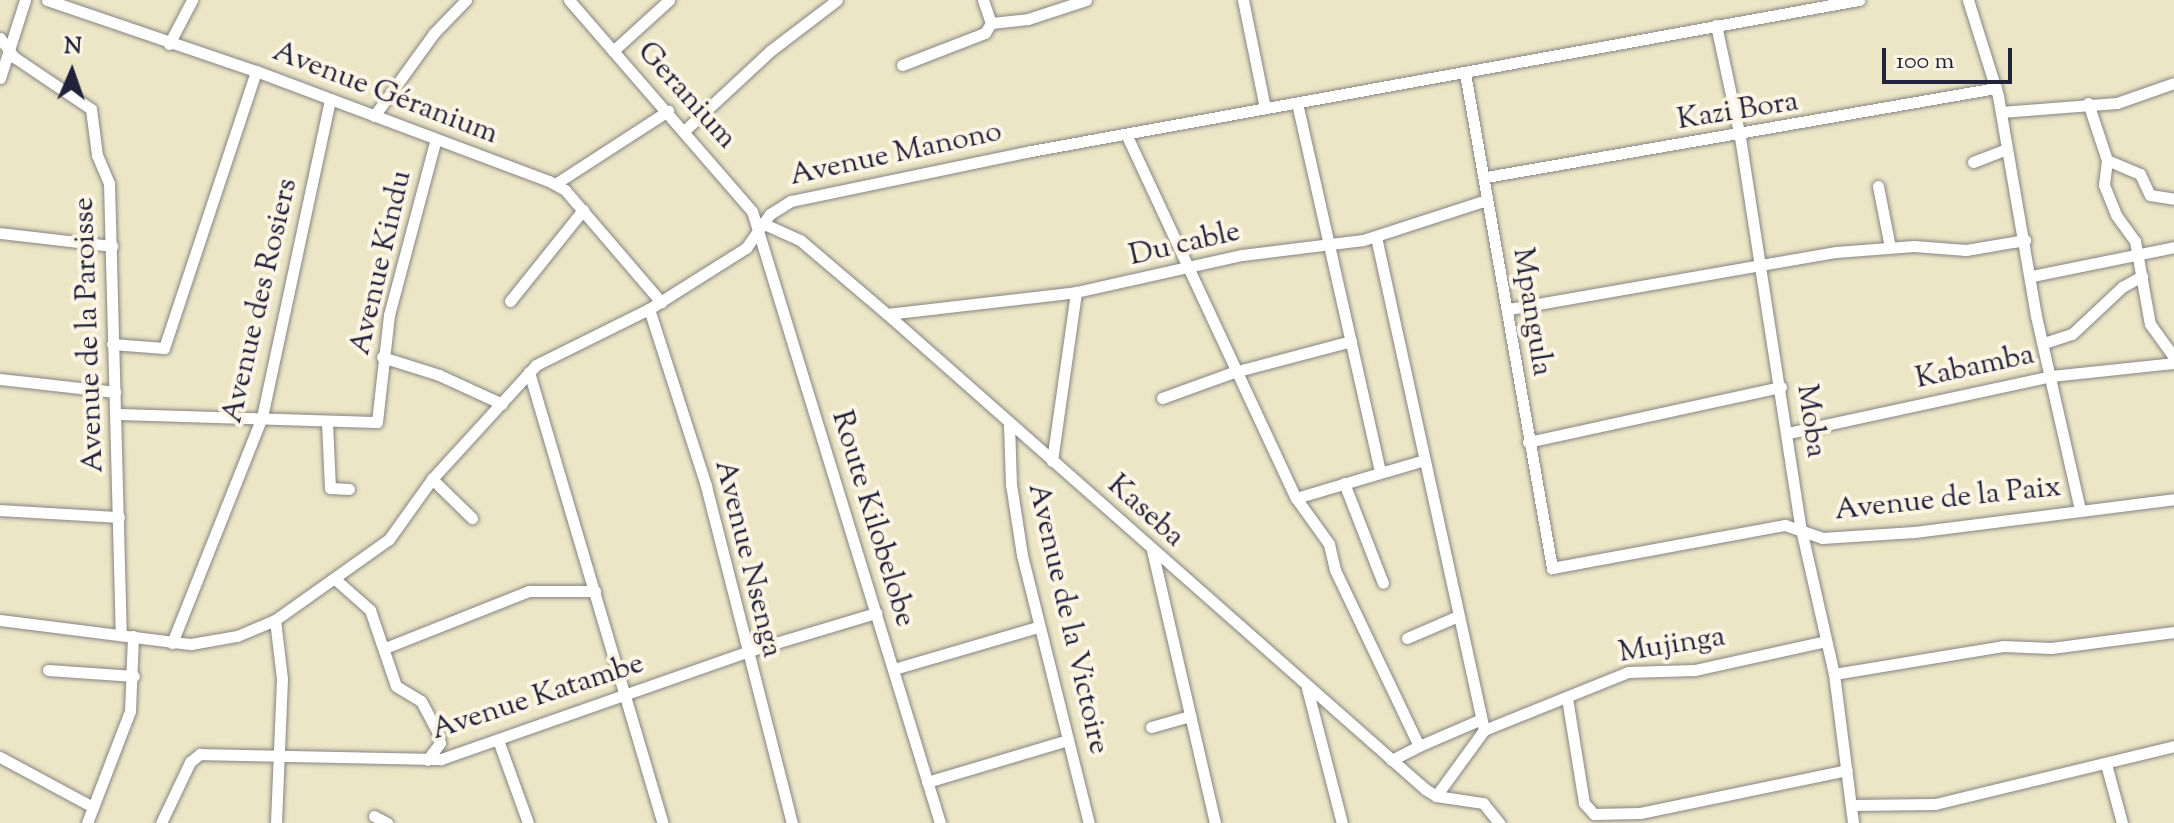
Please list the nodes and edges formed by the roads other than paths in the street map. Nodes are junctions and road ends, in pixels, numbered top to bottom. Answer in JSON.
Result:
{"nodes":[{"id":1,"x":25,"y":0,"type":"edge"},
{"id":2,"x":47,"y":0,"type":"edge"},
{"id":3,"x":192,"y":0,"type":"edge"},
{"id":4,"x":466,"y":0,"type":"edge"},
{"id":5,"x":569,"y":0,"type":"edge"},
{"id":6,"x":669,"y":0,"type":"edge"},
{"id":7,"x":837,"y":0,"type":"edge"},
{"id":8,"x":983,"y":0,"type":"edge"},
{"id":9,"x":1086,"y":0,"type":"edge"},
{"id":10,"x":1243,"y":0,"type":"edge"},
{"id":11,"x":1859,"y":0,"type":"edge"},
{"id":12,"x":1968,"y":0,"type":"edge"},
{"id":13,"x":991,"y":23,"type":"junction"},
{"id":14,"x":1716,"y":25,"type":"junction"},
{"id":15,"x":5,"y":42,"type":"edge"},
{"id":16,"x":169,"y":44,"type":"junction"},
{"id":17,"x":613,"y":51,"type":"junction"},
{"id":18,"x":902,"y":65,"type":"dead end"},
{"id":19,"x":256,"y":71,"type":"junction"},
{"id":20,"x":1465,"y":73,"type":"junction"},
{"id":21,"x":0,"y":78,"type":"edge"},
{"id":22,"x":2174,"y":83,"type":"edge"},
{"id":23,"x":1996,"y":88,"type":"junction"},
{"id":24,"x":330,"y":99,"type":"junction"},
{"id":25,"x":1297,"y":103,"type":"junction"},
{"id":26,"x":2088,"y":103,"type":"junction"},
{"id":27,"x":1265,"y":108,"type":"junction"},
{"id":28,"x":668,"y":111,"type":"junction"},
{"id":29,"x":2001,"y":112,"type":"junction"},
{"id":30,"x":374,"y":116,"type":"junction"},
{"id":31,"x":684,"y":131,"type":"junction"},
{"id":32,"x":1126,"y":134,"type":"junction"},
{"id":33,"x":1740,"y":137,"type":"junction"},
{"id":34,"x":435,"y":142,"type":"junction"},
{"id":35,"x":2004,"y":150,"type":"junction"},
{"id":36,"x":2107,"y":160,"type":"junction"},
{"id":37,"x":1973,"y":162,"type":"dead end"},
{"id":38,"x":1486,"y":177,"type":"junction"},
{"id":39,"x":555,"y":184,"type":"junction"},
{"id":40,"x":1878,"y":186,"type":"dead end"},
{"id":41,"x":2174,"y":199,"type":"edge"},
{"id":42,"x":1487,"y":200,"type":"junction"},
{"id":43,"x":583,"y":210,"type":"junction"},
{"id":44,"x":760,"y":226,"type":"junction"},
{"id":45,"x":0,"y":233,"type":"edge"},
{"id":46,"x":1376,"y":237,"type":"junction"},
{"id":47,"x":2025,"y":240,"type":"junction"},
{"id":48,"x":1328,"y":241,"type":"junction"},
{"id":49,"x":112,"y":246,"type":"junction"},
{"id":50,"x":1890,"y":247,"type":"junction"},
{"id":51,"x":2174,"y":247,"type":"edge"},
{"id":52,"x":2137,"y":256,"type":"junction"},
{"id":53,"x":1760,"y":262,"type":"junction"},
{"id":54,"x":1189,"y":270,"type":"junction"},
{"id":55,"x":2032,"y":276,"type":"junction"},
{"id":56,"x":2142,"y":276,"type":"junction"},
{"id":57,"x":1076,"y":292,"type":"junction"},
{"id":58,"x":510,"y":301,"type":"dead end"},
{"id":59,"x":661,"y":302,"type":"junction"},
{"id":60,"x":649,"y":309,"type":"junction"},
{"id":61,"x":1509,"y":309,"type":"junction"},
{"id":62,"x":887,"y":314,"type":"junction"},
{"id":63,"x":1351,"y":341,"type":"junction"},
{"id":64,"x":2044,"y":343,"type":"junction"},
{"id":65,"x":112,"y":344,"type":"junction"},
{"id":66,"x":382,"y":357,"type":"junction"},
{"id":67,"x":2174,"y":357,"type":"edge"},
{"id":68,"x":2174,"y":363,"type":"edge"},
{"id":69,"x":529,"y":372,"type":"junction"},
{"id":70,"x":1234,"y":372,"type":"junction"},
{"id":71,"x":2052,"y":376,"type":"junction"},
{"id":72,"x":0,"y":379,"type":"edge"},
{"id":73,"x":1781,"y":387,"type":"junction"},
{"id":74,"x":115,"y":392,"type":"junction"},
{"id":75,"x":1162,"y":398,"type":"dead end"},
{"id":76,"x":502,"y":404,"type":"junction"},
{"id":77,"x":117,"y":414,"type":"junction"},
{"id":78,"x":262,"y":417,"type":"junction"},
{"id":79,"x":327,"y":422,"type":"junction"},
{"id":80,"x":1009,"y":424,"type":"junction"},
{"id":81,"x":1788,"y":433,"type":"junction"},
{"id":82,"x":1528,"y":442,"type":"junction"},
{"id":83,"x":1424,"y":460,"type":"junction"},
{"id":84,"x":1052,"y":461,"type":"junction"},
{"id":85,"x":1380,"y":472,"type":"junction"},
{"id":86,"x":432,"y":479,"type":"junction"},
{"id":87,"x":1344,"y":483,"type":"junction"},
{"id":88,"x":349,"y":489,"type":"dead end"},
{"id":89,"x":1296,"y":498,"type":"junction"},
{"id":90,"x":2174,"y":499,"type":"edge"},
{"id":91,"x":2080,"y":509,"type":"junction"},
{"id":92,"x":0,"y":510,"type":"edge"},
{"id":93,"x":119,"y":517,"type":"junction"},
{"id":94,"x":472,"y":518,"type":"dead end"},
{"id":95,"x":1801,"y":529,"type":"junction"},
{"id":96,"x":1152,"y":550,"type":"junction"},
{"id":97,"x":1548,"y":560,"type":"joint"},
{"id":98,"x":335,"y":579,"type":"junction"},
{"id":99,"x":1383,"y":583,"type":"dead end"},
{"id":100,"x":595,"y":591,"type":"junction"},
{"id":101,"x":876,"y":613,"type":"junction"},
{"id":102,"x":1458,"y":616,"type":"junction"},
{"id":103,"x":0,"y":620,"type":"edge"},
{"id":104,"x":275,"y":620,"type":"junction"},
{"id":105,"x":1038,"y":627,"type":"junction"},
{"id":106,"x":2174,"y":632,"type":"edge"},
{"id":107,"x":127,"y":635,"type":"junction"},
{"id":108,"x":1407,"y":638,"type":"dead end"},
{"id":109,"x":1826,"y":641,"type":"junction"},
{"id":110,"x":172,"y":643,"type":"junction"},
{"id":111,"x":385,"y":648,"type":"junction"},
{"id":112,"x":746,"y":652,"type":"junction"},
{"id":113,"x":894,"y":669,"type":"junction"},
{"id":114,"x":48,"y":670,"type":"dead end"},
{"id":115,"x":1834,"y":674,"type":"junction"},
{"id":116,"x":134,"y":676,"type":"junction"},
{"id":117,"x":1307,"y":687,"type":"junction"},
{"id":118,"x":625,"y":695,"type":"junction"},
{"id":119,"x":1567,"y":698,"type":"junction"},
{"id":120,"x":1190,"y":716,"type":"junction"},
{"id":121,"x":1482,"y":725,"type":"junction"},
{"id":122,"x":1151,"y":727,"type":"dead end"},
{"id":123,"x":498,"y":740,"type":"junction"},
{"id":124,"x":1068,"y":740,"type":"junction"},
{"id":125,"x":1419,"y":746,"type":"junction"},
{"id":126,"x":2174,"y":746,"type":"edge"},
{"id":127,"x":279,"y":754,"type":"junction"},
{"id":128,"x":0,"y":757,"type":"edge"},
{"id":129,"x":427,"y":760,"type":"junction"},
{"id":130,"x":1391,"y":760,"type":"junction"},
{"id":131,"x":2106,"y":764,"type":"junction"},
{"id":132,"x":1847,"y":770,"type":"junction"},
{"id":133,"x":927,"y":782,"type":"junction"},
{"id":134,"x":1436,"y":796,"type":"junction"},
{"id":135,"x":1852,"y":805,"type":"junction"},
{"id":136,"x":93,"y":807,"type":"junction"},
{"id":137,"x":374,"y":816,"type":"dead end"},
{"id":138,"x":89,"y":822,"type":"edge"},
{"id":139,"x":161,"y":823,"type":"edge"},
{"id":140,"x":276,"y":823,"type":"edge"},
{"id":141,"x":387,"y":823,"type":"edge"},
{"id":142,"x":528,"y":823,"type":"edge"},
{"id":143,"x":663,"y":823,"type":"edge"},
{"id":144,"x":792,"y":823,"type":"edge"},
{"id":145,"x":940,"y":823,"type":"edge"},
{"id":146,"x":1089,"y":823,"type":"edge"},
{"id":147,"x":1215,"y":823,"type":"edge"},
{"id":148,"x":1342,"y":823,"type":"edge"},
{"id":149,"x":1499,"y":823,"type":"edge"},
{"id":150,"x":1853,"y":823,"type":"edge"},
{"id":151,"x":2122,"y":823,"type":"edge"}],
"edges":[{"from":1,"to":15,"type":"street"},
{"from":2,"to":16,"type":"street","name":"Avenue Géranium"},
{"from":3,"to":16,"type":"street"},
{"from":4,"to":30,"type":"street"},
{"from":5,"to":17,"type":"street","name":"Geranium"},
{"from":6,"to":17,"type":"street"},
{"from":7,"to":31,"type":"street"},
{"from":8,"to":13,"type":"street"},
{"from":9,"to":13,"type":"street"},
{"from":10,"to":27,"type":"street"},
{"from":11,"to":14,"type":"street","name":"Avenue Manono"},
{"from":12,"to":23,"type":"street"},
{"from":13,"to":18,"type":"street"},
{"from":14,"to":20,"type":"street","name":"Avenue Manono"},
{"from":14,"to":33,"type":"street","name":"Moba"},
{"from":15,"to":21,"type":"street"},
{"from":15,"to":49,"type":"street","name":"Avenue de la Paroisse"},
{"from":16,"to":19,"type":"street","name":"Avenue Géranium"},
{"from":17,"to":28,"type":"street","name":"Geranium"},
{"from":19,"to":24,"type":"street","name":"Avenue Géranium"},
{"from":19,"to":65,"type":"street"},
{"from":20,"to":25,"type":"street","name":"Avenue Manono"},
{"from":20,"to":38,"type":"street","name":"Mpangula"},
{"from":22,"to":26,"type":"street"},
{"from":23,"to":29,"type":"street"},
{"from":23,"to":33,"type":"street","name":"Kazi Bora"},
{"from":24,"to":30,"type":"street","name":"Avenue Géranium"},
{"from":24,"to":78,"type":"street","name":"Avenue des Rosiers"},
{"from":25,"to":27,"type":"street","name":"Avenue Manono"},
{"from":25,"to":48,"type":"street"},
{"from":26,"to":29,"type":"street"},
{"from":26,"to":36,"type":"street"},
{"from":27,"to":32,"type":"street","name":"Avenue Manono"},
{"from":28,"to":31,"type":"street","name":"Geranium"},
{"from":28,"to":39,"type":"street"},
{"from":29,"to":35,"type":"street"},
{"from":30,"to":34,"type":"street","name":"Avenue Géranium"},
{"from":31,"to":44,"type":"street","name":"Geranium"},
{"from":32,"to":44,"type":"street","name":"Avenue Manono"},
{"from":32,"to":54,"type":"street"},
{"from":33,"to":38,"type":"street","name":"Kazi Bora"},
{"from":33,"to":53,"type":"street","name":"Moba"},
{"from":34,"to":39,"type":"street","name":"Avenue Géranium"},
{"from":34,"to":66,"type":"street","name":"Avenue Kindu"},
{"from":35,"to":37,"type":"street"},
{"from":35,"to":47,"type":"street"},
{"from":36,"to":41,"type":"street"},
{"from":36,"to":52,"type":"street"},
{"from":38,"to":42,"type":"street","name":"Mpangula"},
{"from":39,"to":43,"type":"street","name":"Avenue Géranium"},
{"from":40,"to":50,"type":"street"},
{"from":42,"to":46,"type":"street","name":"Du cable"},
{"from":42,"to":61,"type":"street","name":"Mpangula"},
{"from":43,"to":58,"type":"street"},
{"from":43,"to":59,"type":"street","name":"Avenue Géranium"},
{"from":44,"to":59,"type":"street","name":"Avenue Manono"},
{"from":44,"to":62,"type":"street","name":"Kaseba"},
{"from":44,"to":101,"type":"street","name":"Route Kilobelobe"},
{"from":45,"to":49,"type":"street"},
{"from":46,"to":48,"type":"street","name":"Du cable"},
{"from":46,"to":83,"type":"street"},
{"from":47,"to":50,"type":"street"},
{"from":47,"to":55,"type":"street"},
{"from":48,"to":54,"type":"street","name":"Du cable"},
{"from":48,"to":63,"type":"street"},
{"from":49,"to":65,"type":"street","name":"Avenue de la Paroisse"},
{"from":50,"to":53,"type":"street"},
{"from":51,"to":52,"type":"street"},
{"from":52,"to":55,"type":"street"},
{"from":52,"to":56,"type":"street"},
{"from":53,"to":61,"type":"street"},
{"from":53,"to":73,"type":"street","name":"Moba"},
{"from":54,"to":57,"type":"street","name":"Du cable"},
{"from":54,"to":70,"type":"street"},
{"from":55,"to":64,"type":"street"},
{"from":56,"to":64,"type":"street"},
{"from":56,"to":67,"type":"street"},
{"from":57,"to":62,"type":"street","name":"Du cable"},
{"from":57,"to":84,"type":"street"},
{"from":59,"to":60,"type":"street","name":"Avenue Manono"},
{"from":60,"to":69,"type":"street","name":"Avenue Manono"},
{"from":60,"to":112,"type":"street","name":"Avenue Nsenga"},
{"from":61,"to":82,"type":"street","name":"Mpangula"},
{"from":62,"to":80,"type":"street","name":"Kaseba"},
{"from":63,"to":70,"type":"street"},
{"from":63,"to":85,"type":"street"},
{"from":64,"to":71,"type":"street"},
{"from":65,"to":74,"type":"street","name":"Avenue de la Paroisse"},
{"from":66,"to":76,"type":"street"},
{"from":66,"to":79,"type":"street","name":"Avenue Kindu"},
{"from":68,"to":71,"type":"street","name":"Kabamba"},
{"from":69,"to":76,"type":"street","name":"Avenue Manono"},
{"from":69,"to":100,"type":"street"},
{"from":70,"to":75,"type":"street"},
{"from":70,"to":89,"type":"street"},
{"from":71,"to":81,"type":"street","name":"Kabamba"},
{"from":71,"to":91,"type":"street"},
{"from":72,"to":74,"type":"street"},
{"from":73,"to":81,"type":"street","name":"Moba"},
{"from":73,"to":82,"type":"street"},
{"from":74,"to":77,"type":"street","name":"Avenue de la Paroisse"},
{"from":76,"to":86,"type":"street","name":"Avenue Manono"},
{"from":77,"to":78,"type":"street","name":"Avenue Kindu"},
{"from":77,"to":93,"type":"street","name":"Avenue de la Paroisse"},
{"from":78,"to":79,"type":"street","name":"Avenue Kindu"},
{"from":78,"to":110,"type":"street","name":"Avenue des Rosiers"},
{"from":79,"to":88,"type":"street"},
{"from":80,"to":84,"type":"street","name":"Kaseba"},
{"from":80,"to":105,"type":"street","name":"Avenue de la Victoire"},
{"from":81,"to":95,"type":"street","name":"Moba"},
{"from":82,"to":97,"type":"street","name":"Mpangula"},
{"from":83,"to":85,"type":"street"},
{"from":83,"to":102,"type":"street"},
{"from":84,"to":96,"type":"street","name":"Kaseba"},
{"from":85,"to":87,"type":"street"},
{"from":86,"to":94,"type":"street"},
{"from":86,"to":98,"type":"street","name":"Avenue Manono"},
{"from":87,"to":89,"type":"street"},
{"from":87,"to":99,"type":"street"},
{"from":89,"to":125,"type":"street"},
{"from":90,"to":91,"type":"street","name":"Avenue de la Paix"},
{"from":91,"to":95,"type":"street","name":"Avenue de la Paix"},
{"from":92,"to":93,"type":"street"},
{"from":93,"to":107,"type":"street","name":"Avenue de la Paroisse"},
{"from":95,"to":97,"type":"street","name":"Avenue de la Paix"},
{"from":95,"to":109,"type":"street","name":"Moba"},
{"from":96,"to":117,"type":"street","name":"Kaseba"},
{"from":96,"to":120,"type":"street"},
{"from":98,"to":104,"type":"street","name":"Avenue Manono"},
{"from":98,"to":111,"type":"street"},
{"from":100,"to":111,"type":"street"},
{"from":100,"to":118,"type":"street"},
{"from":101,"to":112,"type":"street","name":"Avenue Katambe"},
{"from":101,"to":113,"type":"street","name":"Route Kilobelobe"},
{"from":102,"to":108,"type":"street"},
{"from":102,"to":121,"type":"street"},
{"from":103,"to":107,"type":"street","name":"Avenue Manono"},
{"from":104,"to":110,"type":"street","name":"Avenue Manono"},
{"from":104,"to":127,"type":"street"},
{"from":105,"to":113,"type":"street"},
{"from":105,"to":124,"type":"street","name":"Avenue de la Victoire"},
{"from":106,"to":115,"type":"street"},
{"from":107,"to":110,"type":"street","name":"Avenue Manono"},
{"from":107,"to":116,"type":"street","name":"Avenue de la Paroisse"},
{"from":109,"to":115,"type":"street","name":"Moba"},
{"from":109,"to":119,"type":"street","name":"Mujinga"},
{"from":111,"to":129,"type":"street"},
{"from":112,"to":118,"type":"street","name":"Avenue Katambe"},
{"from":112,"to":144,"type":"street","name":"Avenue Nsenga"},
{"from":113,"to":133,"type":"street","name":"Route Kilobelobe"},
{"from":114,"to":116,"type":"street"},
{"from":115,"to":132,"type":"street","name":"Moba"},
{"from":116,"to":136,"type":"street","name":"Avenue de la Paroisse"},
{"from":117,"to":130,"type":"street","name":"Kaseba"},
{"from":117,"to":148,"type":"street"},
{"from":118,"to":123,"type":"street","name":"Avenue Katambe"},
{"from":118,"to":143,"type":"street"},
{"from":119,"to":121,"type":"street","name":"Mujinga"},
{"from":119,"to":132,"type":"street"},
{"from":120,"to":122,"type":"street"},
{"from":120,"to":147,"type":"street"},
{"from":121,"to":125,"type":"street","name":"Mujinga"},
{"from":121,"to":134,"type":"street"},
{"from":123,"to":129,"type":"street","name":"Avenue Katambe"},
{"from":123,"to":142,"type":"street"},
{"from":124,"to":133,"type":"street"},
{"from":124,"to":146,"type":"street","name":"Avenue de la Victoire"},
{"from":125,"to":130,"type":"street","name":"Mujinga"},
{"from":126,"to":131,"type":"street"},
{"from":127,"to":129,"type":"street","name":"Avenue Katambe"},
{"from":127,"to":139,"type":"street","name":"Avenue Katambe"},
{"from":127,"to":140,"type":"street"},
{"from":128,"to":136,"type":"street"},
{"from":130,"to":134,"type":"street","name":"Kaseba"},
{"from":131,"to":135,"type":"street"},
{"from":131,"to":151,"type":"street"},
{"from":132,"to":135,"type":"street","name":"Moba"},
{"from":133,"to":145,"type":"street","name":"Route Kilobelobe"},
{"from":134,"to":149,"type":"street"},
{"from":135,"to":150,"type":"street","name":"Moba"},
{"from":136,"to":138,"type":"street","name":"Avenue de la Paroisse"},
{"from":137,"to":141,"type":"street"}]}
